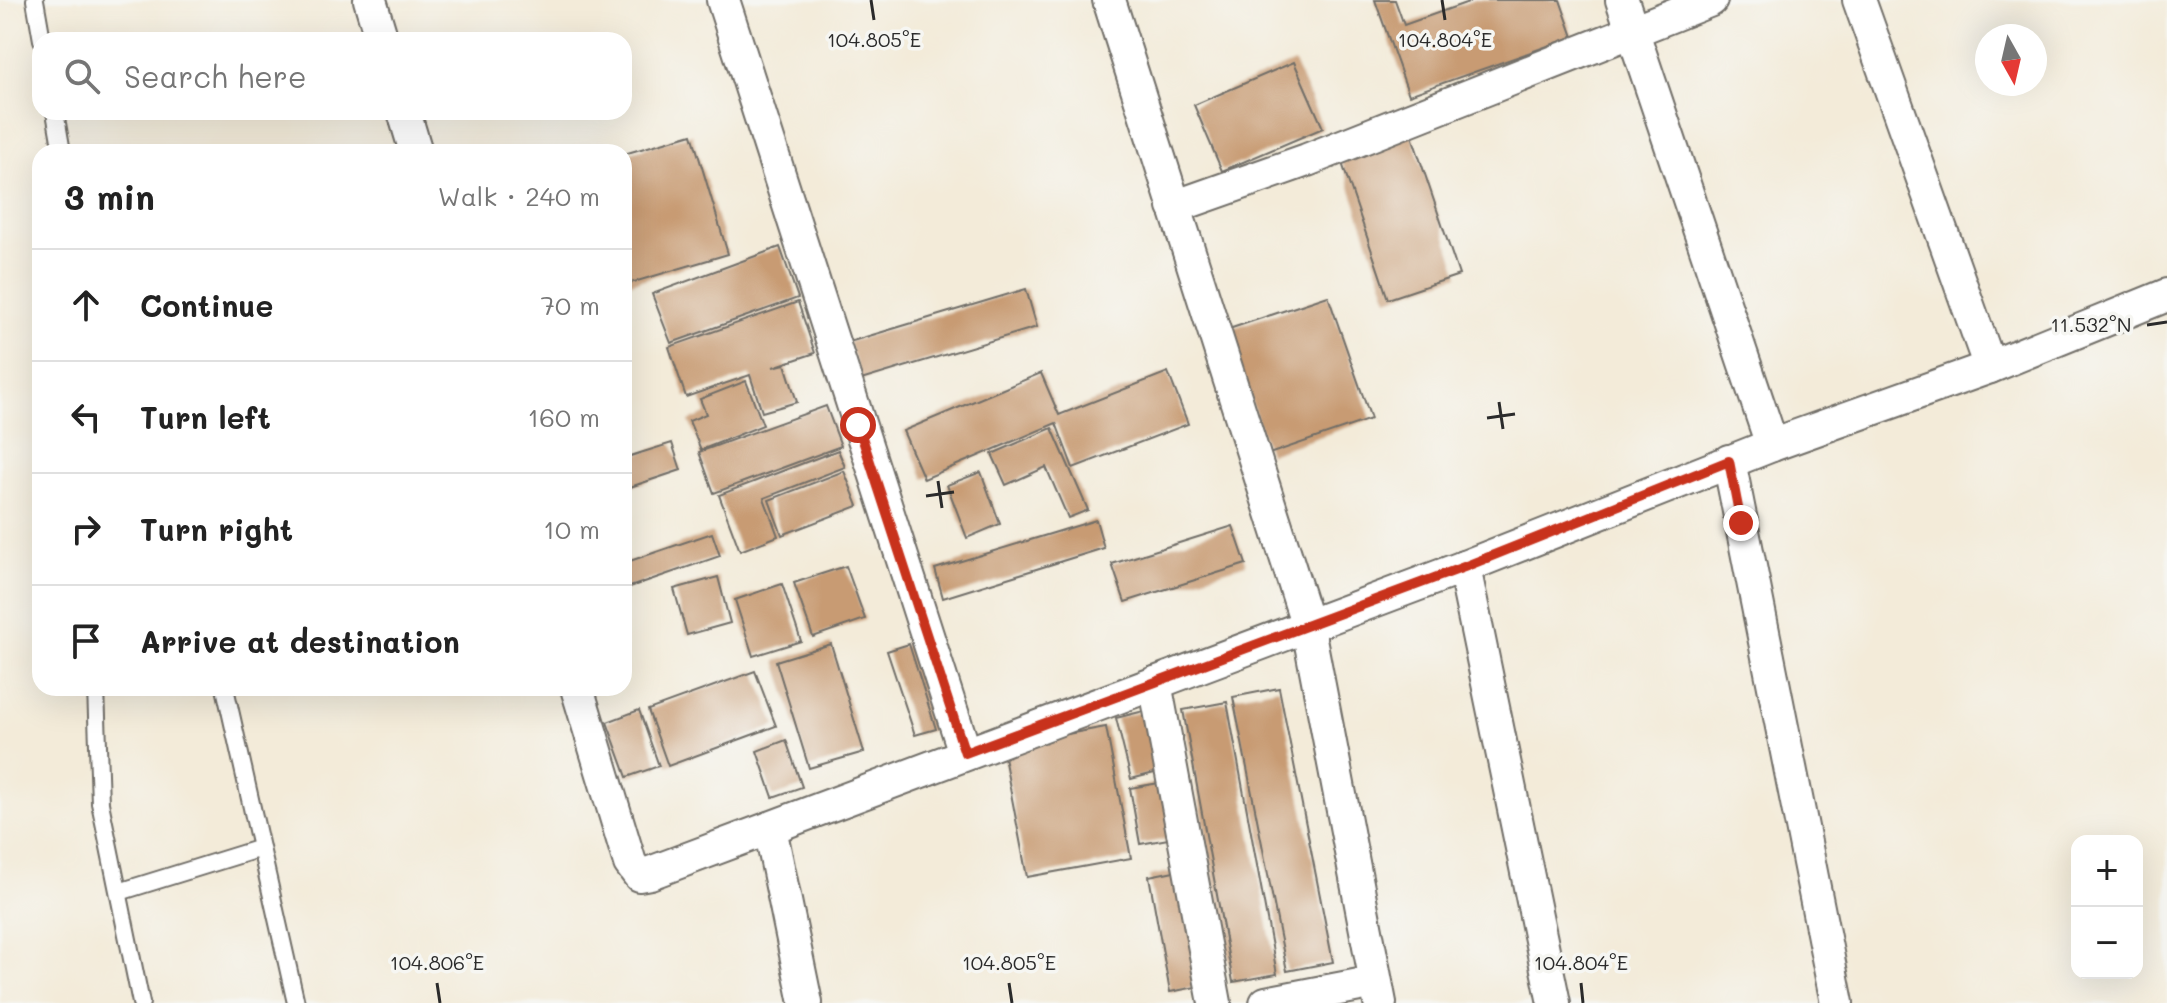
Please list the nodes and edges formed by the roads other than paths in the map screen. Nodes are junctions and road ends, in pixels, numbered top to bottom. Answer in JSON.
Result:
{"nodes":[{"id":1,"x":35,"y":0,"type":"edge"},
{"id":2,"x":370,"y":0,"type":"edge"},
{"id":3,"x":723,"y":0,"type":"edge"},
{"id":4,"x":1109,"y":0,"type":"edge"},
{"id":5,"x":1622,"y":0,"type":"edge"},
{"id":6,"x":1711,"y":0,"type":"edge"},
{"id":7,"x":1859,"y":0,"type":"edge"},
{"id":8,"x":41,"y":32,"type":"edge"},
{"id":9,"x":380,"y":32,"type":"edge"},
{"id":10,"x":1636,"y":33,"type":"junction"},
{"id":11,"x":56,"y":120,"type":"edge"},
{"id":12,"x":406,"y":120,"type":"edge"},
{"id":13,"x":61,"y":144,"type":"edge"},
{"id":14,"x":414,"y":144,"type":"edge"},
{"id":15,"x":1174,"y":207,"type":"junction"},
{"id":16,"x":2167,"y":295,"type":"edge"},
{"id":17,"x":1990,"y":367,"type":"junction"},
{"id":18,"x":1772,"y":445,"type":"junction"},
{"id":19,"x":1729,"y":461,"type":"junction"},
{"id":20,"x":1464,"y":567,"type":"junction"},
{"id":21,"x":1307,"y":623,"type":"junction"},
{"id":22,"x":1155,"y":683,"type":"junction"},
{"id":23,"x":96,"y":696,"type":"edge"},
{"id":24,"x":227,"y":696,"type":"edge"},
{"id":25,"x":579,"y":696,"type":"edge"},
{"id":26,"x":965,"y":753,"type":"junction"},
{"id":27,"x":770,"y":828,"type":"junction"},
{"id":28,"x":261,"y":848,"type":"junction"},
{"id":29,"x":119,"y":892,"type":"junction"},
{"id":30,"x":1377,"y":992,"type":"edge"},
{"id":31,"x":141,"y":1003,"type":"edge"},
{"id":32,"x":296,"y":1003,"type":"edge"},
{"id":33,"x":806,"y":1003,"type":"edge"},
{"id":34,"x":1215,"y":1003,"type":"edge"},
{"id":35,"x":1266,"y":1003,"type":"edge"},
{"id":36,"x":1554,"y":1003,"type":"edge"},
{"id":37,"x":1837,"y":1003,"type":"edge"}],
"edges":[{"from":1,"to":8,"type":"lane"},
{"from":2,"to":9,"type":"street"},
{"from":3,"to":26,"type":"street"},
{"from":4,"to":15,"type":"street"},
{"from":5,"to":10,"type":"street"},
{"from":6,"to":10,"type":"street"},
{"from":7,"to":17,"type":"street"},
{"from":10,"to":15,"type":"street"},
{"from":10,"to":18,"type":"street"},
{"from":11,"to":13,"type":"lane"},
{"from":12,"to":14,"type":"street"},
{"from":15,"to":21,"type":"street"},
{"from":16,"to":17,"type":"street"},
{"from":17,"to":18,"type":"street"},
{"from":18,"to":19,"type":"street"},
{"from":19,"to":20,"type":"street"},
{"from":19,"to":37,"type":"street"},
{"from":20,"to":21,"type":"street"},
{"from":20,"to":36,"type":"street"},
{"from":21,"to":22,"type":"street"},
{"from":21,"to":30,"type":"street"},
{"from":22,"to":26,"type":"street"},
{"from":22,"to":34,"type":"street"},
{"from":23,"to":29,"type":"lane"},
{"from":24,"to":28,"type":"lane"},
{"from":25,"to":27,"type":"street"},
{"from":26,"to":27,"type":"street"},
{"from":27,"to":33,"type":"street"},
{"from":28,"to":29,"type":"lane"},
{"from":28,"to":32,"type":"lane"},
{"from":29,"to":31,"type":"lane"},
{"from":30,"to":35,"type":"street"}]}
